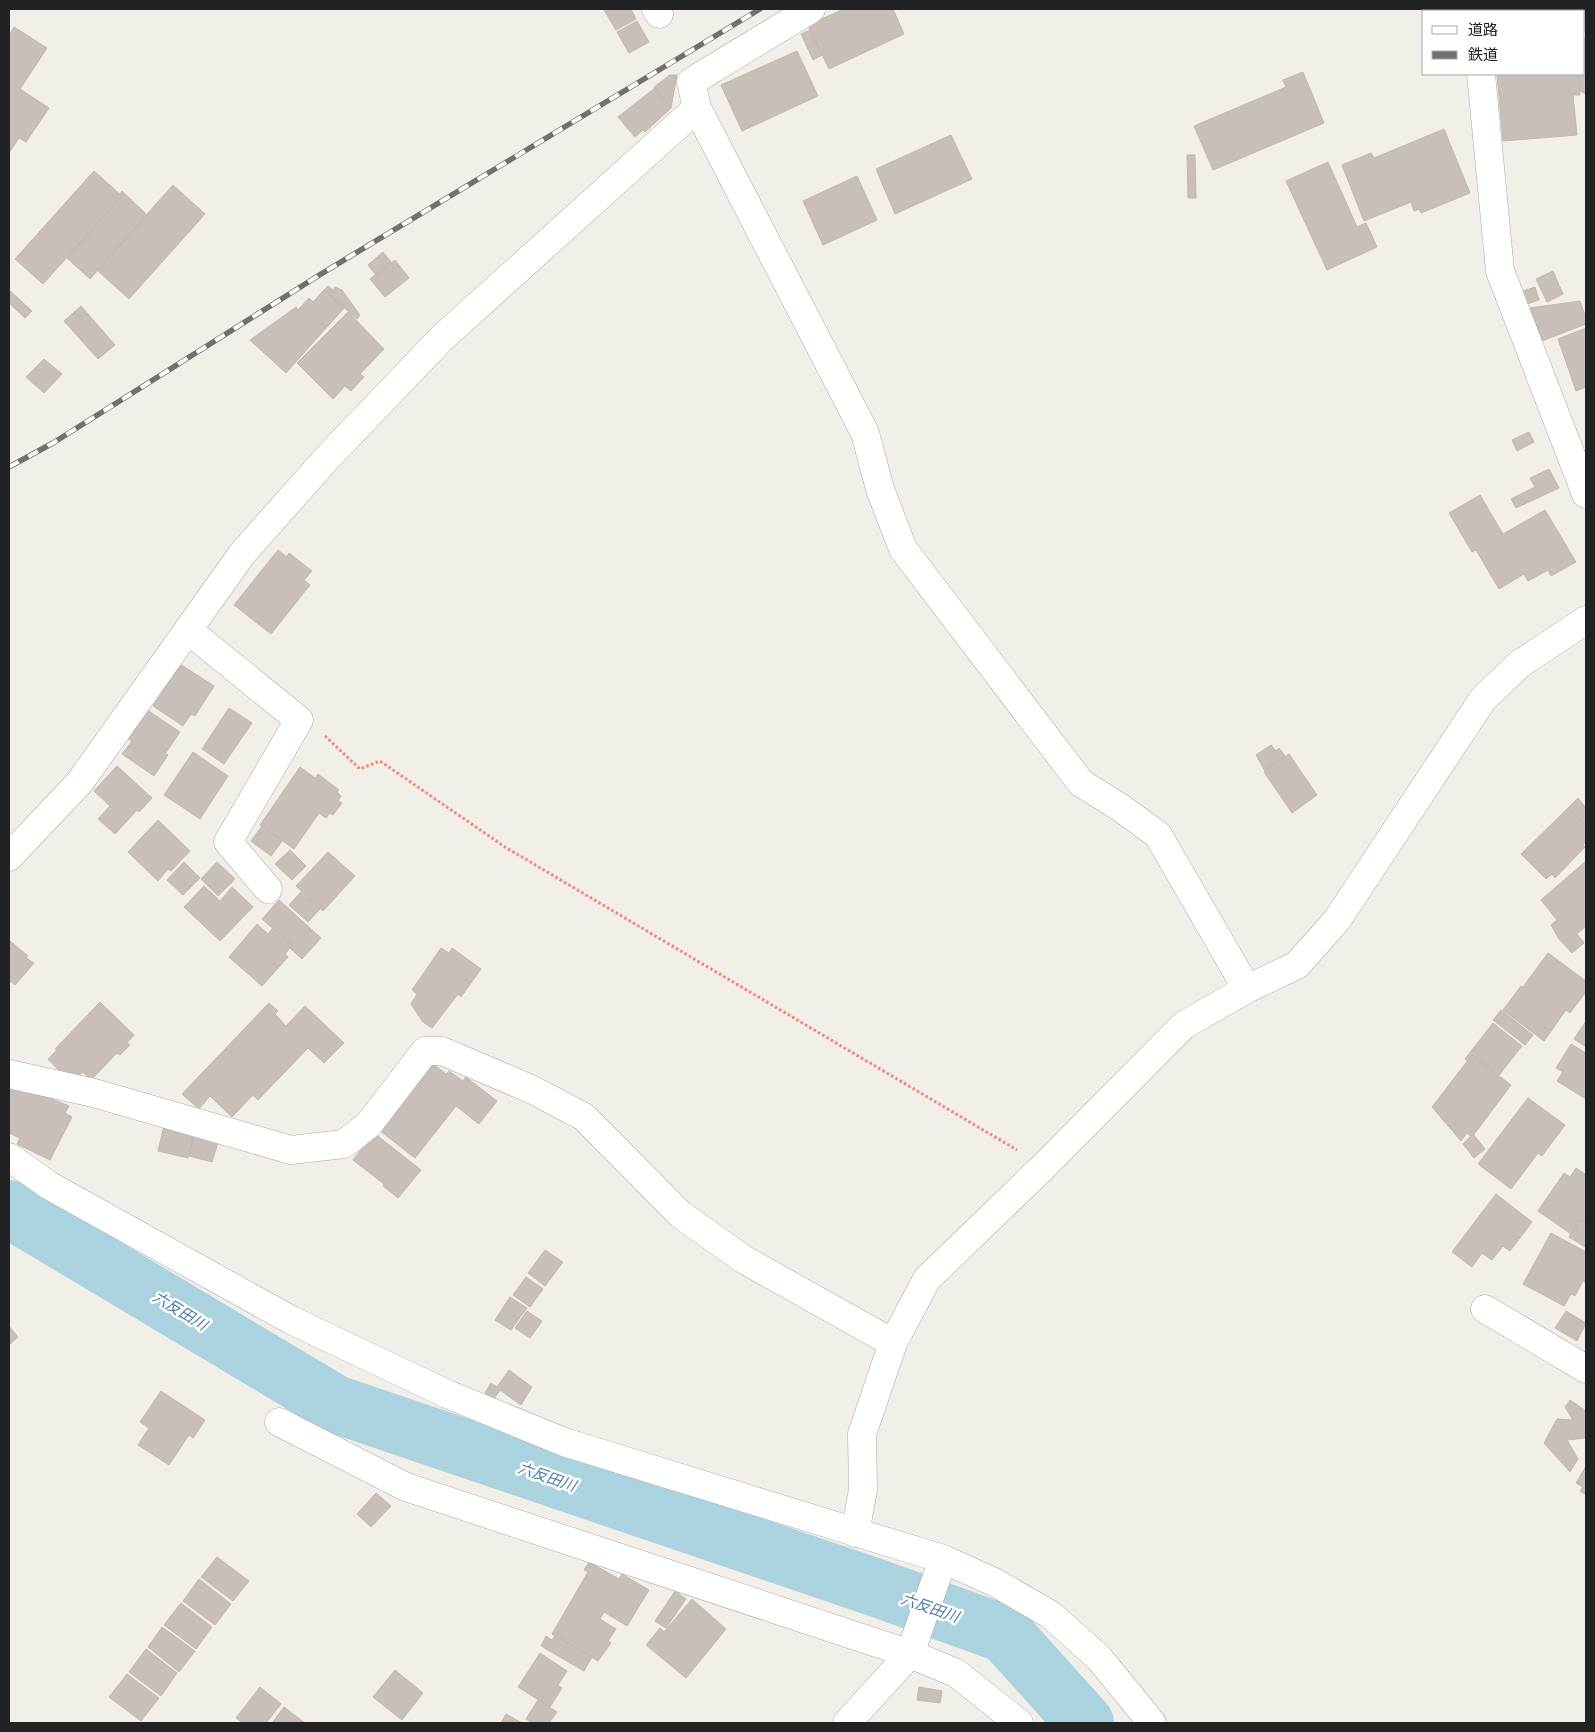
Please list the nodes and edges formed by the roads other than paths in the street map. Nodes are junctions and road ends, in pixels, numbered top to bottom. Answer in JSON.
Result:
{"nodes":[{"id":1,"x":811,"y":9,"type":"edge"},
{"id":2,"x":1481,"y":75,"type":"edge"},
{"id":3,"x":697,"y":108,"type":"junction"},
{"id":4,"x":1586,"y":494,"type":"edge"},
{"id":5,"x":1586,"y":620,"type":"edge"},
{"id":6,"x":188,"y":630,"type":"junction"},
{"id":7,"x":9,"y":857,"type":"edge"},
{"id":8,"x":268,"y":889,"type":"dead end"},
{"id":9,"x":1247,"y":989,"type":"junction"},
{"id":10,"x":9,"y":1074,"type":"edge"},
{"id":11,"x":9,"y":1157,"type":"edge"},
{"id":12,"x":1485,"y":1309,"type":"dead end"},
{"id":13,"x":893,"y":1343,"type":"junction"},
{"id":14,"x":1586,"y":1369,"type":"edge"},
{"id":15,"x":279,"y":1422,"type":"dead end"},
{"id":16,"x":855,"y":1533,"type":"junction"},
{"id":17,"x":941,"y":1564,"type":"junction"},
{"id":18,"x":913,"y":1646,"type":"junction"},
{"id":19,"x":847,"y":1723,"type":"edge"},
{"id":20,"x":1019,"y":1723,"type":"edge"},
{"id":21,"x":1152,"y":1723,"type":"edge"}],
"edges":[{"from":1,"to":3,"type":"street"},
{"from":2,"to":4,"type":"street"},
{"from":3,"to":6,"type":"street"},
{"from":3,"to":9,"type":"street"},
{"from":5,"to":9,"type":"street"},
{"from":6,"to":7,"type":"street"},
{"from":6,"to":8,"type":"street"},
{"from":9,"to":13,"type":"street"},
{"from":10,"to":13,"type":"street"},
{"from":11,"to":16,"type":"street"},
{"from":12,"to":14,"type":"street"},
{"from":13,"to":16,"type":"street"},
{"from":15,"to":18,"type":"street"},
{"from":16,"to":17,"type":"street"},
{"from":17,"to":18,"type":"street"},
{"from":17,"to":21,"type":"street"},
{"from":18,"to":19,"type":"street"},
{"from":18,"to":20,"type":"street"}]}
